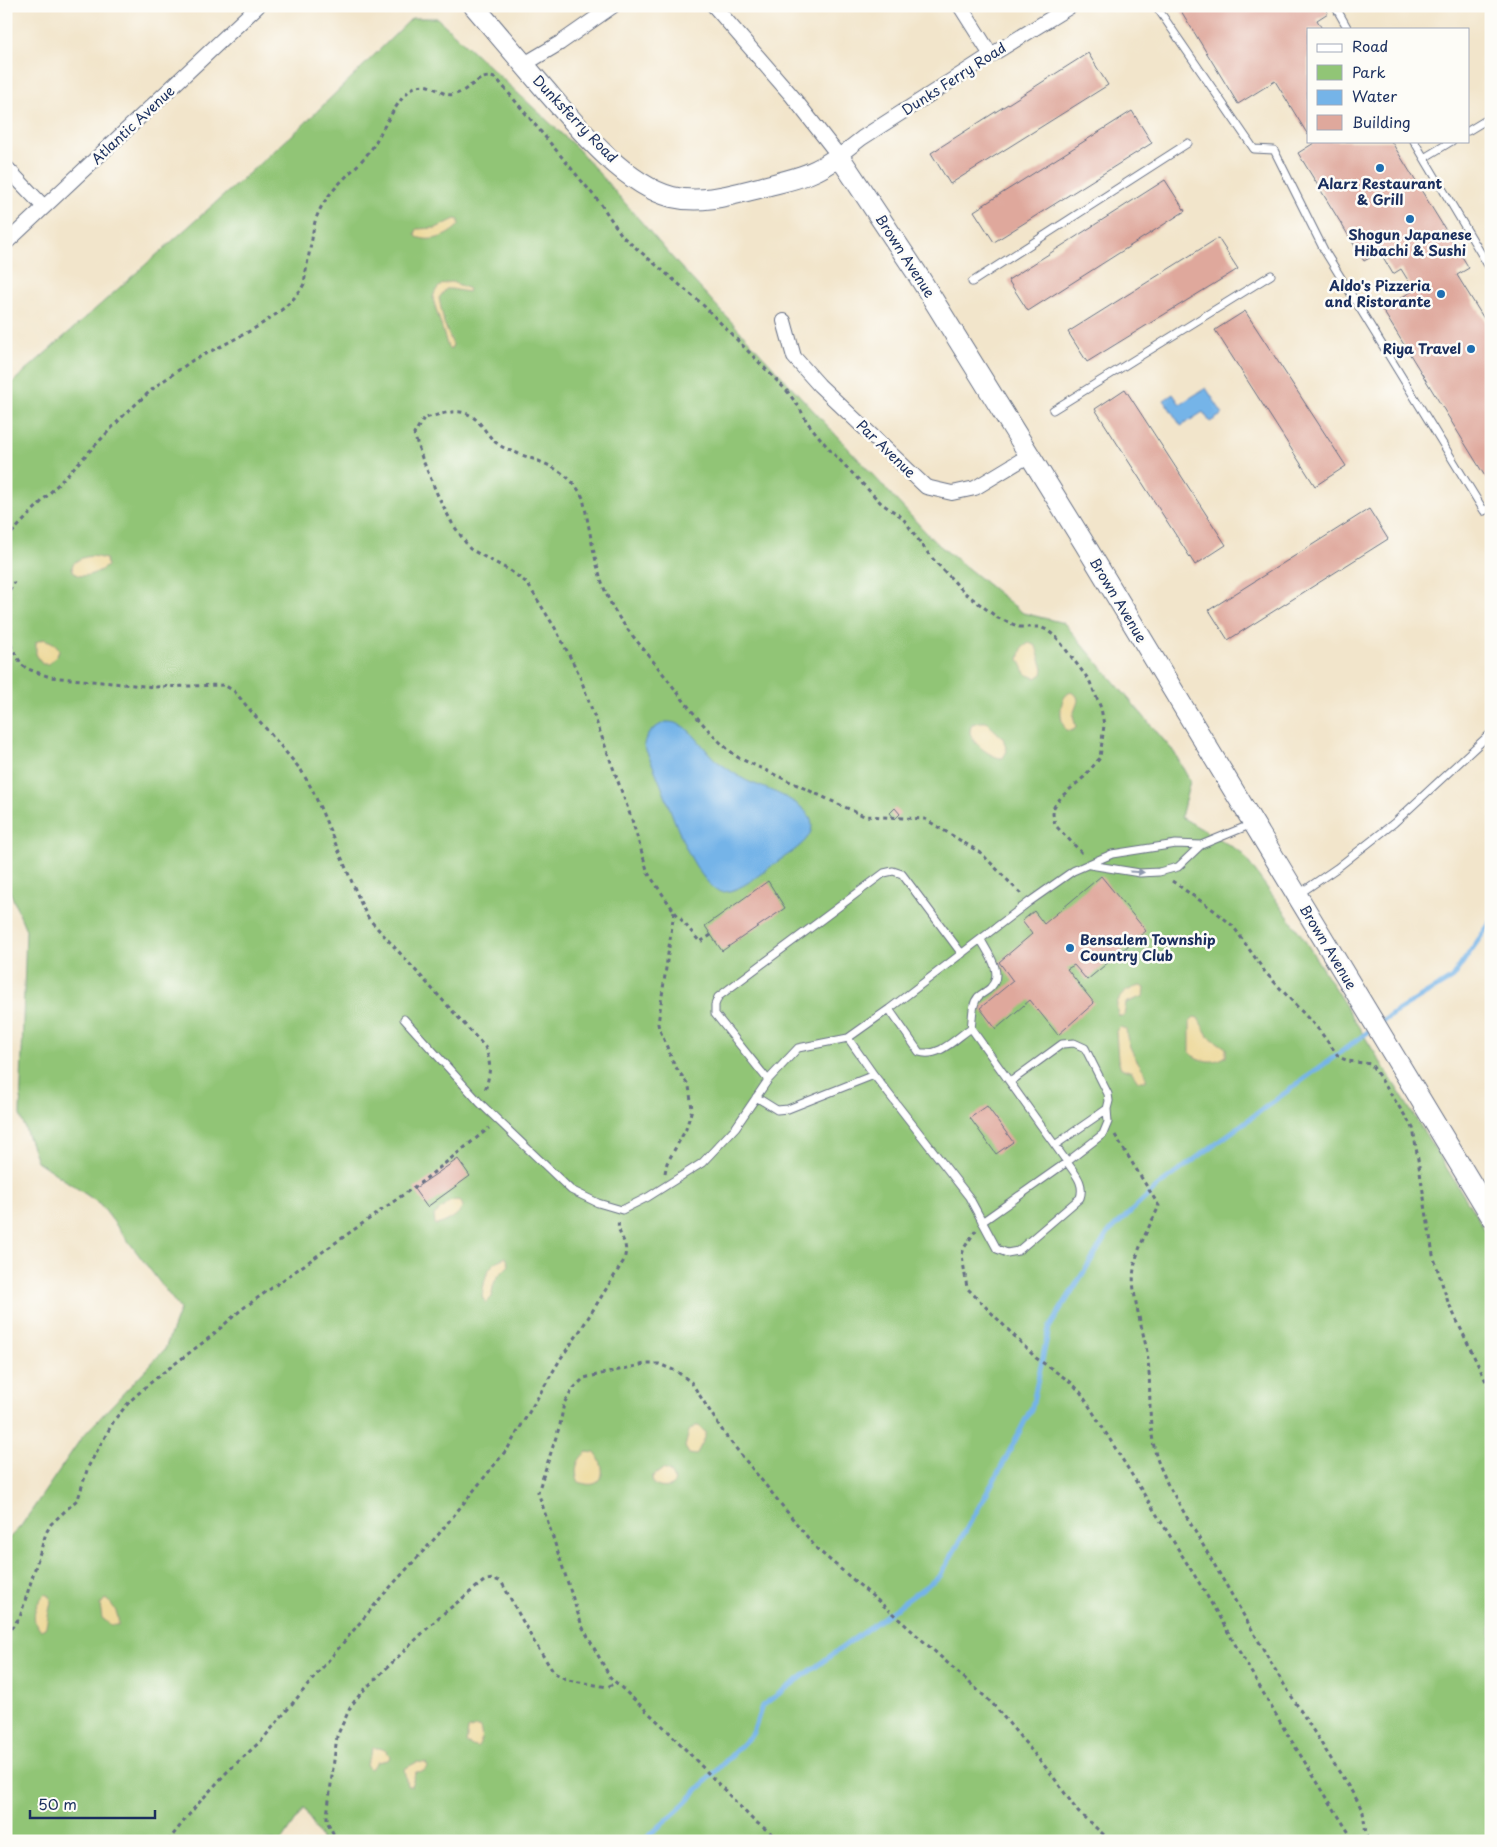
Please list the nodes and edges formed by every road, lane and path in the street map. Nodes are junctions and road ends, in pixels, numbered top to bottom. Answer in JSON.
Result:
{"nodes":[{"id":1,"x":258,"y":6,"type":"edge"},
{"id":2,"x":474,"y":6,"type":"edge"},
{"id":3,"x":613,"y":6,"type":"edge"},
{"id":4,"x":714,"y":6,"type":"edge"},
{"id":5,"x":960,"y":6,"type":"edge"},
{"id":6,"x":1071,"y":6,"type":"edge"},
{"id":7,"x":1156,"y":6,"type":"edge"},
{"id":8,"x":1335,"y":6,"type":"edge"},
{"id":9,"x":1347,"y":28,"type":"edge"},
{"id":10,"x":991,"y":55,"type":"junction"},
{"id":11,"x":523,"y":64,"type":"junction"},
{"id":12,"x":1491,"y":117,"type":"edge"},
{"id":13,"x":1470,"y":130,"type":"edge"},
{"id":14,"x":1415,"y":142,"type":"edge"},
{"id":15,"x":1450,"y":142,"type":"edge"},
{"id":16,"x":1188,"y":143,"type":"dead end"},
{"id":17,"x":839,"y":156,"type":"junction"},
{"id":18,"x":1424,"y":158,"type":"junction"},
{"id":19,"x":6,"y":167,"type":"edge"},
{"id":20,"x":44,"y":207,"type":"junction"},
{"id":21,"x":6,"y":243,"type":"edge"},
{"id":22,"x":1491,"y":274,"type":"edge"},
{"id":23,"x":1271,"y":275,"type":"dead end"},
{"id":24,"x":972,"y":282,"type":"dead end"},
{"id":25,"x":784,"y":321,"type":"dead end"},
{"id":26,"x":1053,"y":410,"type":"dead end"},
{"id":27,"x":1028,"y":456,"type":"junction"},
{"id":28,"x":1491,"y":507,"type":"edge"},
{"id":29,"x":6,"y":539,"type":"edge"},
{"id":30,"x":14,"y":582,"type":"dead end"},
{"id":31,"x":6,"y":598,"type":"edge"},
{"id":32,"x":6,"y":629,"type":"edge"},
{"id":33,"x":1491,"y":733,"type":"edge"},
{"id":34,"x":1252,"y":824,"type":"junction"},
{"id":35,"x":1201,"y":845,"type":"junction"},
{"id":36,"x":1089,"y":865,"type":"junction"},
{"id":37,"x":1159,"y":872,"type":"junction"},
{"id":38,"x":1296,"y":896,"type":"junction"},
{"id":39,"x":1029,"y":902,"type":"junction"},
{"id":40,"x":674,"y":911,"type":"junction"},
{"id":41,"x":711,"y":935,"type":"dead end"},
{"id":42,"x":980,"y":940,"type":"junction"},
{"id":43,"x":962,"y":954,"type":"junction"},
{"id":44,"x":888,"y":1010,"type":"junction"},
{"id":45,"x":404,"y":1019,"type":"dead end"},
{"id":46,"x":970,"y":1028,"type":"junction"},
{"id":47,"x":848,"y":1038,"type":"junction"},
{"id":48,"x":874,"y":1074,"type":"junction"},
{"id":49,"x":768,"y":1080,"type":"junction"},
{"id":50,"x":1010,"y":1082,"type":"junction"},
{"id":51,"x":756,"y":1097,"type":"junction"},
{"id":52,"x":480,"y":1103,"type":"junction"},
{"id":53,"x":1107,"y":1109,"type":"junction"},
{"id":54,"x":498,"y":1121,"type":"junction"},
{"id":55,"x":1112,"y":1131,"type":"dead end"},
{"id":56,"x":1055,"y":1145,"type":"junction"},
{"id":57,"x":1067,"y":1162,"type":"junction"},
{"id":58,"x":648,"y":1197,"type":"junction"},
{"id":59,"x":622,"y":1210,"type":"junction"},
{"id":60,"x":1491,"y":1216,"type":"edge"},
{"id":61,"x":982,"y":1222,"type":"junction"},
{"id":62,"x":1491,"y":1392,"type":"edge"},
{"id":63,"x":6,"y":1634,"type":"edge"},
{"id":64,"x":616,"y":1683,"type":"junction"},
{"id":65,"x":771,"y":1833,"type":"junction"},
{"id":66,"x":168,"y":1841,"type":"edge"},
{"id":67,"x":337,"y":1841,"type":"edge"},
{"id":68,"x":768,"y":1841,"type":"edge"},
{"id":69,"x":787,"y":1841,"type":"edge"},
{"id":70,"x":1111,"y":1841,"type":"edge"},
{"id":71,"x":1354,"y":1841,"type":"edge"},
{"id":72,"x":1367,"y":1841,"type":"edge"}],
"edges":[{"from":1,"to":20,"type":"street","name":"Atlantic Avenue"},
{"from":2,"to":11,"type":"street","name":"Dunksferry Road"},
{"from":3,"to":11,"type":"street"},
{"from":4,"to":17,"type":"street","name":"Brown Avenue"},
{"from":5,"to":10,"type":"street"},
{"from":6,"to":10,"type":"street","name":"Dunks Ferry Road"},
{"from":7,"to":28,"type":"lane"},
{"from":8,"to":9,"type":"lane"},
{"from":10,"to":17,"type":"street","name":"Dunks Ferry Road"},
{"from":11,"to":17,"type":"street","name":"Dunksferry Road"},
{"from":12,"to":13,"type":"lane"},
{"from":14,"to":18,"type":"lane"},
{"from":15,"to":18,"type":"lane"},
{"from":16,"to":24,"type":"lane"},
{"from":17,"to":27,"type":"street","name":"Brown Avenue"},
{"from":18,"to":22,"type":"lane"},
{"from":19,"to":20,"type":"street"},
{"from":20,"to":21,"type":"street","name":"Atlantic Avenue"},
{"from":23,"to":26,"type":"lane"},
{"from":25,"to":27,"type":"street","name":"Par Avenue"},
{"from":27,"to":34,"type":"street","name":"Brown Avenue"},
{"from":29,"to":36,"type":"path"},
{"from":30,"to":31,"type":"path"},
{"from":32,"to":52,"type":"path"},
{"from":33,"to":38,"type":"lane"},
{"from":34,"to":35,"type":"lane"},
{"from":34,"to":38,"type":"street","name":"Brown Avenue"},
{"from":35,"to":36,"type":"lane"},
{"from":35,"to":37,"type":"lane"},
{"from":36,"to":37,"type":"lane","one_way":true},
{"from":36,"to":39,"type":"lane"},
{"from":37,"to":62,"type":"path"},
{"from":38,"to":60,"type":"street","name":"Brown Avenue"},
{"from":39,"to":40,"type":"path"},
{"from":39,"to":42,"type":"lane"},
{"from":40,"to":41,"type":"path"},
{"from":40,"to":58,"type":"path"},
{"from":42,"to":43,"type":"lane"},
{"from":42,"to":46,"type":"lane"},
{"from":43,"to":44,"type":"lane"},
{"from":43,"to":49,"type":"lane"},
{"from":44,"to":46,"type":"lane"},
{"from":44,"to":47,"type":"lane"},
{"from":45,"to":52,"type":"lane"},
{"from":46,"to":50,"type":"lane"},
{"from":47,"to":48,"type":"lane"},
{"from":47,"to":49,"type":"lane"},
{"from":48,"to":51,"type":"lane"},
{"from":48,"to":61,"type":"lane"},
{"from":49,"to":51,"type":"lane"},
{"from":50,"to":53,"type":"lane"},
{"from":50,"to":56,"type":"lane"},
{"from":51,"to":58,"type":"lane"},
{"from":52,"to":54,"type":"lane"},
{"from":53,"to":56,"type":"lane"},
{"from":53,"to":57,"type":"lane"},
{"from":54,"to":59,"type":"lane"},
{"from":54,"to":63,"type":"path"},
{"from":55,"to":72,"type":"path"},
{"from":56,"to":57,"type":"lane"},
{"from":57,"to":61,"type":"lane"},
{"from":57,"to":61,"type":"lane"},
{"from":58,"to":59,"type":"lane"},
{"from":59,"to":66,"type":"path"},
{"from":61,"to":71,"type":"path"},
{"from":64,"to":65,"type":"path"},
{"from":64,"to":67,"type":"path"},
{"from":64,"to":70,"type":"path"},
{"from":65,"to":68,"type":"path"},
{"from":65,"to":69,"type":"path"}]}
